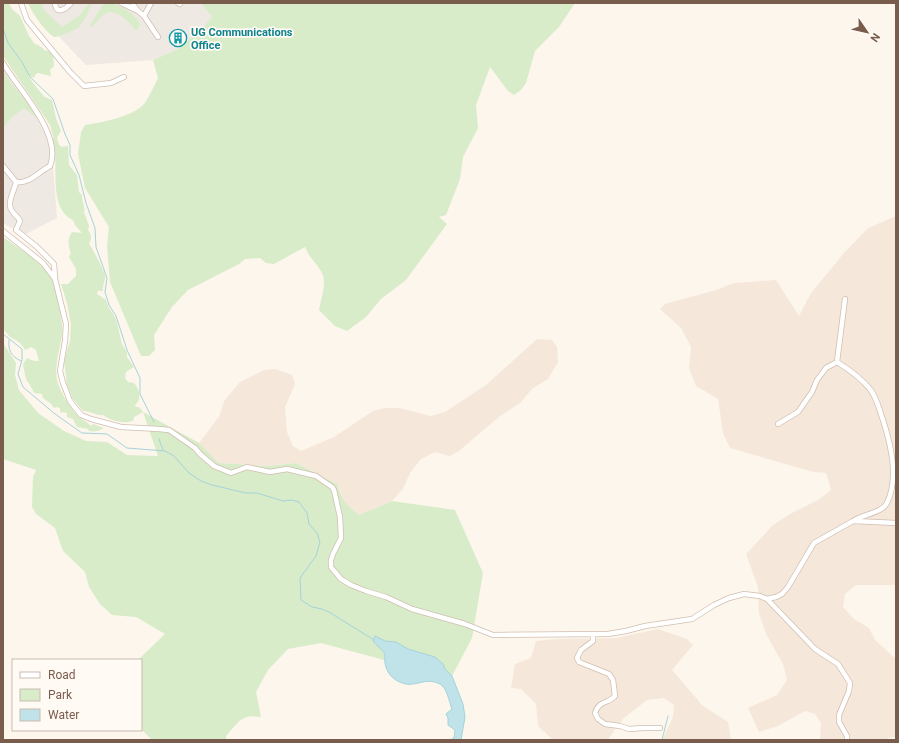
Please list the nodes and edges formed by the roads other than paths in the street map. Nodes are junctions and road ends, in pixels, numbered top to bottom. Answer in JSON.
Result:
{"nodes":[{"id":1,"x":21,"y":3,"type":"edge"},
{"id":2,"x":55,"y":3,"type":"edge"},
{"id":3,"x":71,"y":3,"type":"edge"},
{"id":4,"x":121,"y":3,"type":"edge"},
{"id":5,"x":132,"y":3,"type":"edge"},
{"id":6,"x":151,"y":3,"type":"edge"},
{"id":7,"x":138,"y":11,"type":"junction"},
{"id":8,"x":144,"y":16,"type":"junction"},
{"id":9,"x":158,"y":38,"type":"dead end"},
{"id":10,"x":3,"y":63,"type":"edge"},
{"id":11,"x":124,"y":77,"type":"dead end"},
{"id":12,"x":3,"y":166,"type":"edge"},
{"id":13,"x":16,"y":182,"type":"junction"},
{"id":14,"x":3,"y":231,"type":"edge"},
{"id":15,"x":55,"y":279,"type":"junction"},
{"id":16,"x":845,"y":298,"type":"dead end"},
{"id":17,"x":837,"y":362,"type":"junction"},
{"id":18,"x":778,"y":424,"type":"dead end"},
{"id":19,"x":852,"y":521,"type":"junction"},
{"id":20,"x":896,"y":523,"type":"edge"},
{"id":21,"x":767,"y":599,"type":"junction"},
{"id":22,"x":594,"y":635,"type":"junction"},
{"id":23,"x":660,"y":728,"type":"dead end"},
{"id":24,"x":847,"y":740,"type":"edge"}],
"edges":[{"from":1,"to":11,"type":"street"},
{"from":2,"to":3,"type":"street"},
{"from":4,"to":7,"type":"street"},
{"from":5,"to":7,"type":"street"},
{"from":6,"to":8,"type":"street"},
{"from":7,"to":8,"type":"street"},
{"from":8,"to":9,"type":"street"},
{"from":10,"to":13,"type":"street"},
{"from":12,"to":13,"type":"street"},
{"from":13,"to":15,"type":"street"},
{"from":14,"to":15,"type":"street"},
{"from":15,"to":22,"type":"street"},
{"from":16,"to":17,"type":"street"},
{"from":17,"to":18,"type":"street"},
{"from":17,"to":19,"type":"street"},
{"from":19,"to":20,"type":"street"},
{"from":19,"to":21,"type":"street"},
{"from":21,"to":22,"type":"street"},
{"from":21,"to":24,"type":"street"},
{"from":22,"to":23,"type":"street"}]}
